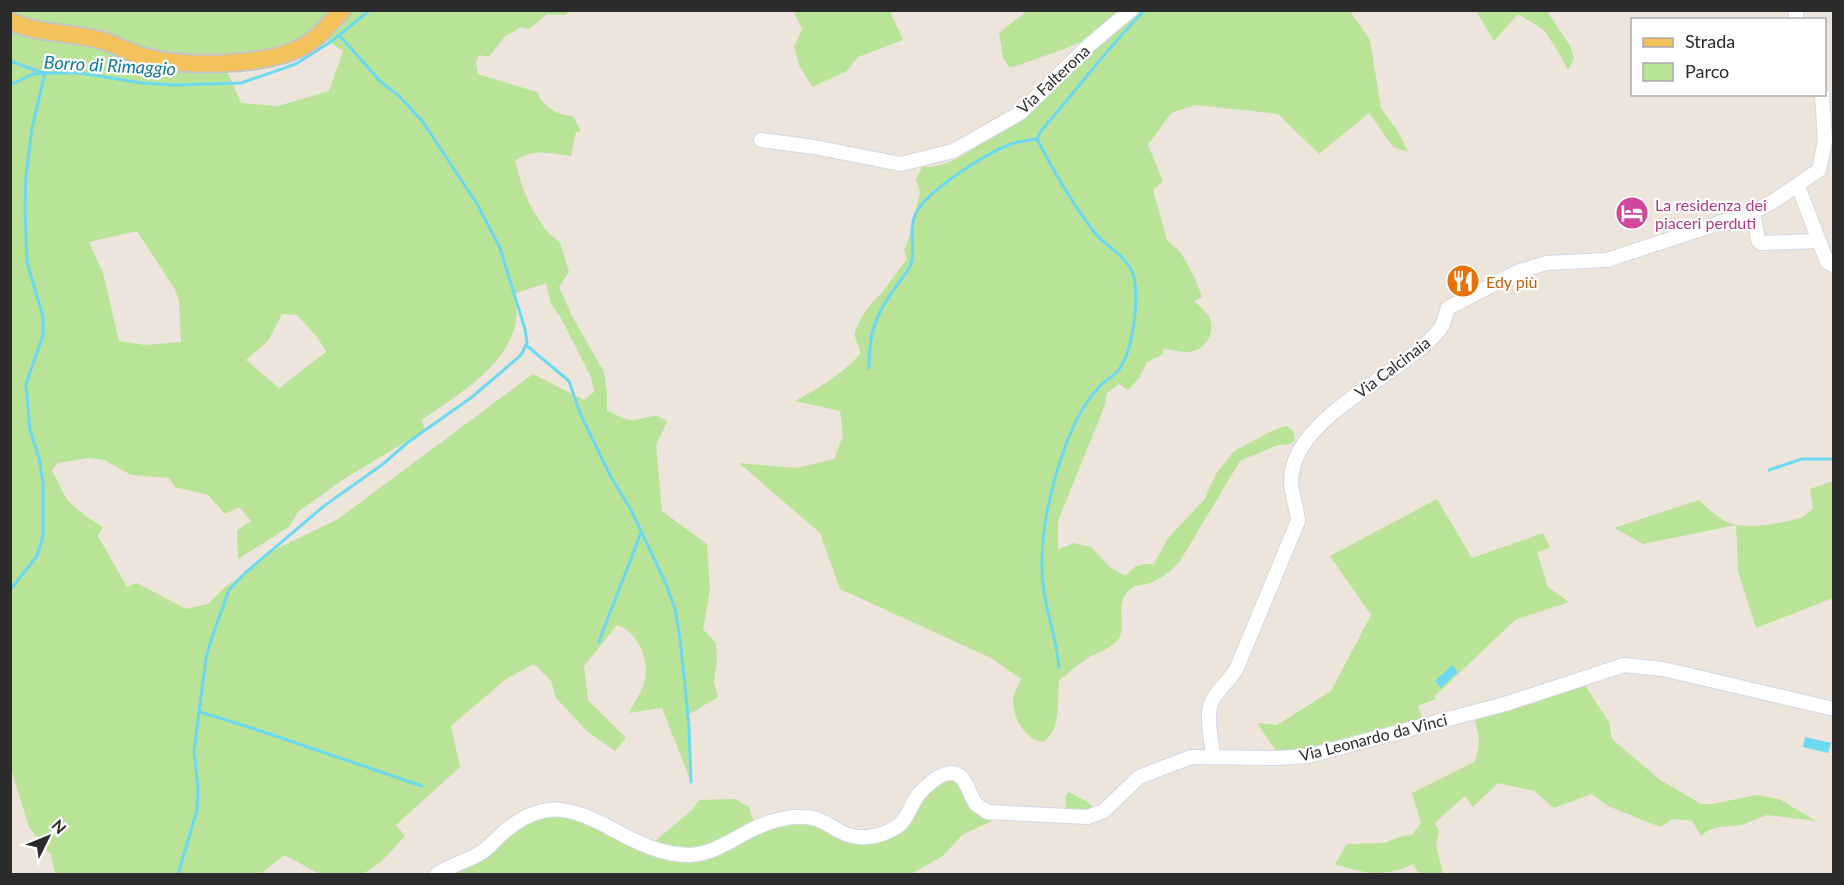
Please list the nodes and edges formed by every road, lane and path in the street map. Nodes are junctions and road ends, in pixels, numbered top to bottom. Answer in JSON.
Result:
{"nodes":[{"id":1,"x":342,"y":10,"type":"edge"},
{"id":2,"x":1131,"y":10,"type":"edge"},
{"id":3,"x":10,"y":21,"type":"edge"},
{"id":4,"x":1822,"y":96,"type":"edge"},
{"id":5,"x":761,"y":140,"type":"dead end"},
{"id":6,"x":1798,"y":186,"type":"junction"},
{"id":7,"x":1754,"y":212,"type":"junction"},
{"id":8,"x":1819,"y":241,"type":"junction"},
{"id":9,"x":1833,"y":266,"type":"edge"},
{"id":10,"x":1833,"y":709,"type":"edge"},
{"id":11,"x":1213,"y":756,"type":"junction"},
{"id":12,"x":437,"y":874,"type":"edge"}],
"edges":[{"from":1,"to":3,"type":"main road"},
{"from":2,"to":5,"type":"street","name":"Via Falterona"},
{"from":4,"to":6,"type":"street","name":"Via Calcinaia"},
{"from":6,"to":7,"type":"street","name":"Via Calcinaia"},
{"from":6,"to":8,"type":"street"},
{"from":7,"to":8,"type":"street"},
{"from":7,"to":11,"type":"street","name":"Via Calcinaia"},
{"from":8,"to":9,"type":"street"},
{"from":10,"to":11,"type":"street","name":"Via Leonardo da Vinci"},
{"from":11,"to":12,"type":"street","name":"Via Leonardo da Vinci"}]}
